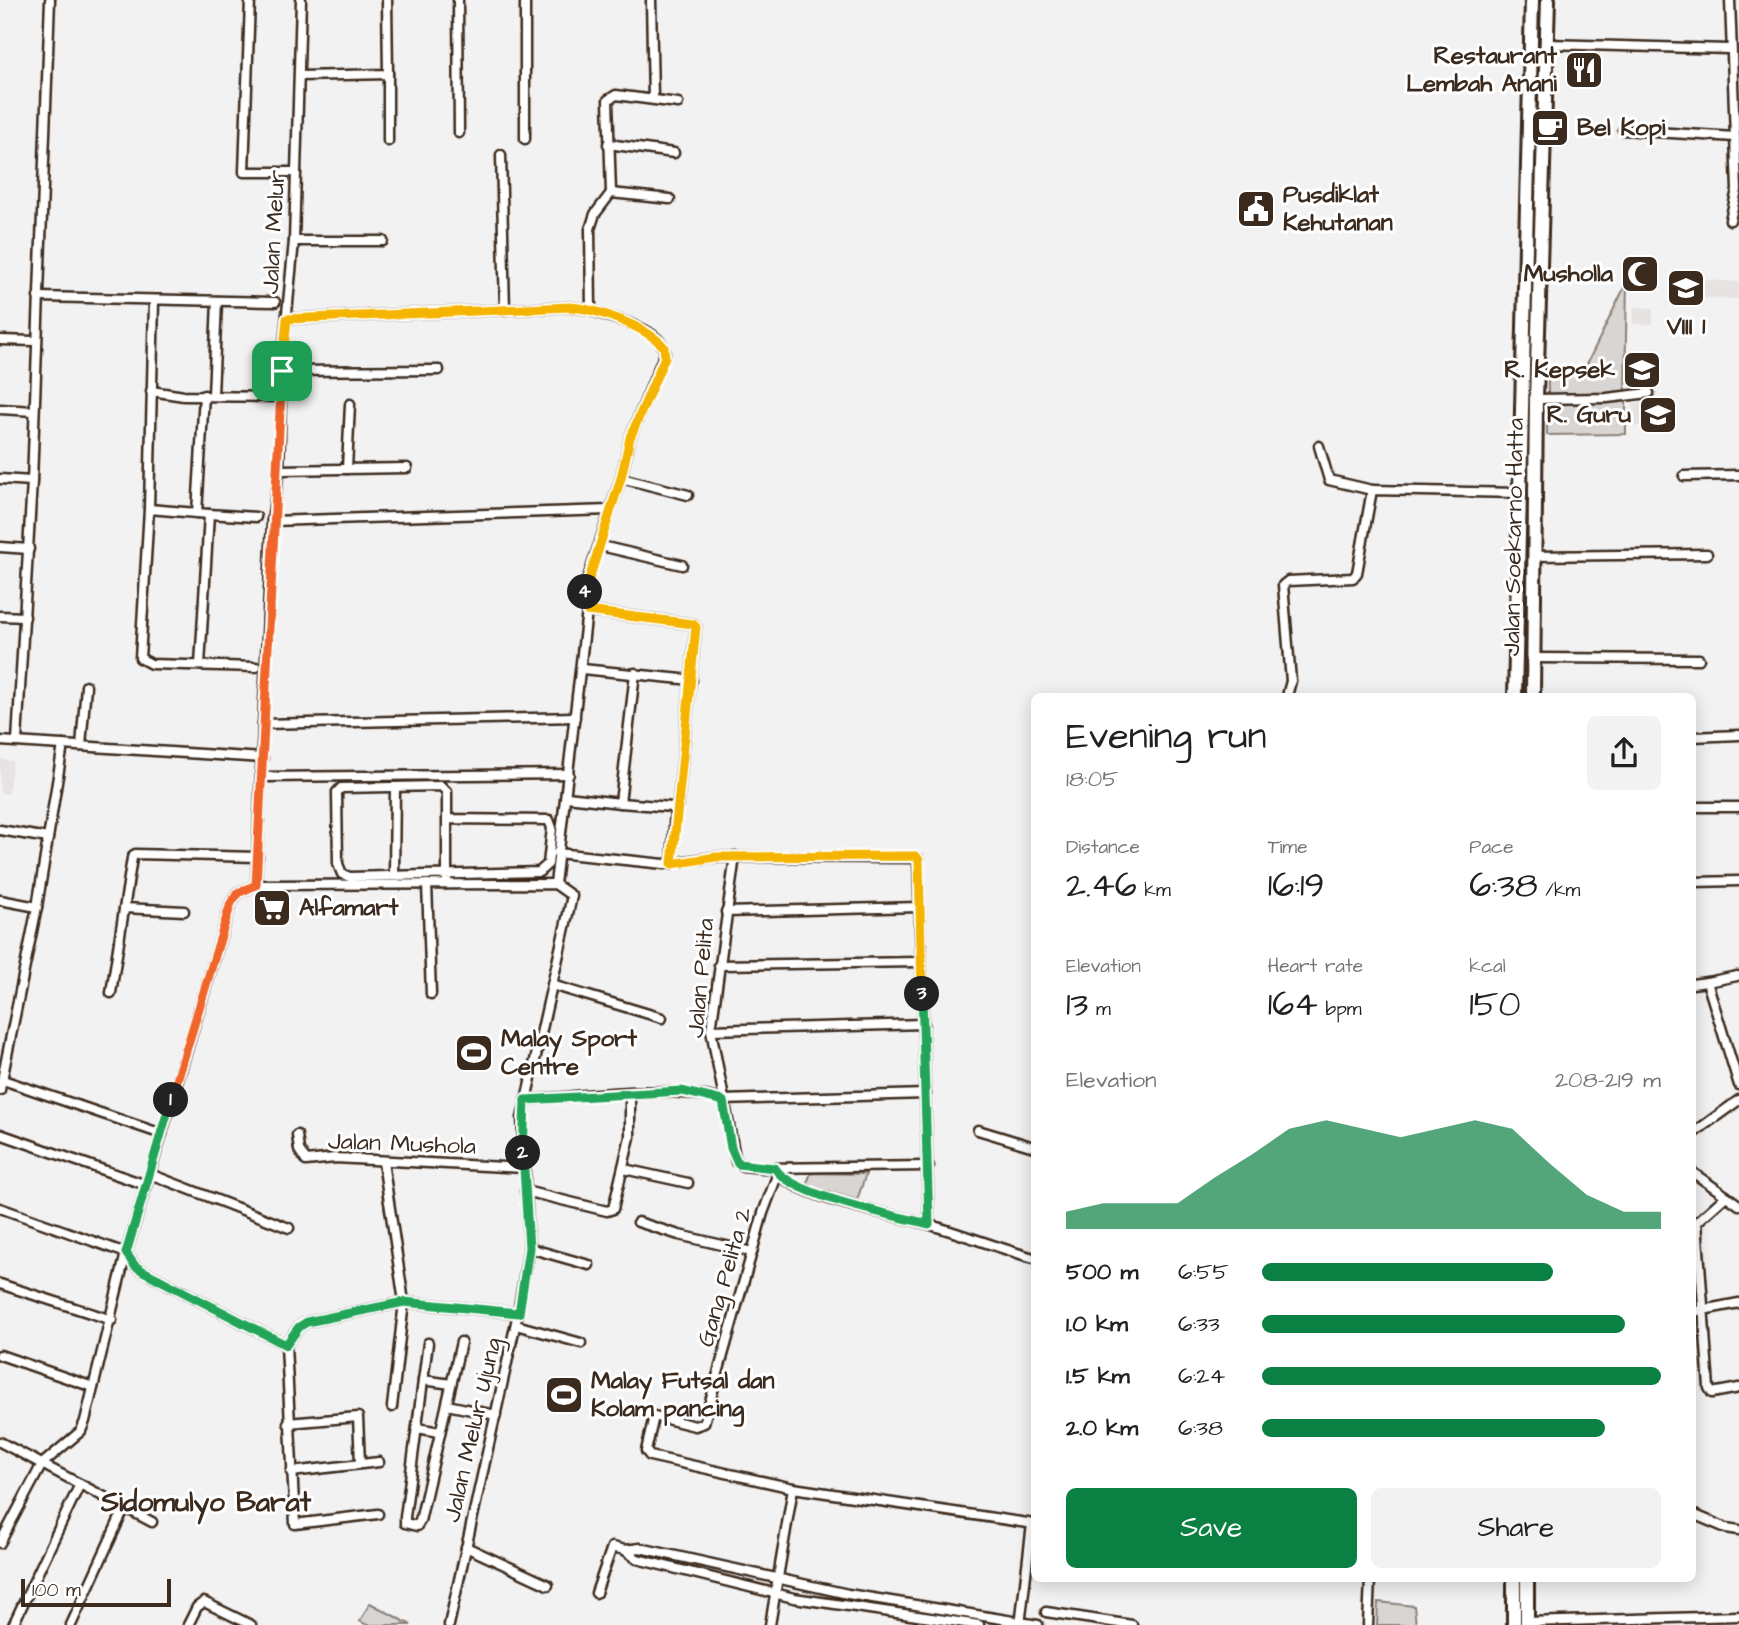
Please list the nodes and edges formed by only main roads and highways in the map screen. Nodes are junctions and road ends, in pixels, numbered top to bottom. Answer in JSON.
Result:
{"nodes":[{"id":1,"x":1548,"y":0,"type":"edge"},
{"id":2,"x":1531,"y":2,"type":"edge"},
{"id":3,"x":1538,"y":329,"type":"junction"},
{"id":4,"x":1523,"y":330,"type":"junction"},
{"id":5,"x":1515,"y":693,"type":"edge"},
{"id":6,"x":1533,"y":693,"type":"edge"},
{"id":7,"x":1515,"y":1582,"type":"edge"},
{"id":8,"x":1527,"y":1582,"type":"edge"},
{"id":9,"x":1523,"y":1624,"type":"edge"}],
"edges":[{"from":1,"to":3,"type":"main road","name":"Jalan Soekarno Hatta"},
{"from":2,"to":4,"type":"main road","name":"Jalan Soekarno Hatta"},
{"from":3,"to":4,"type":"main road"},
{"from":3,"to":6,"type":"main road","name":"Jalan Soekarno Hatta"},
{"from":4,"to":5,"type":"main road","name":"Jalan Soekarno Hatta"},
{"from":7,"to":9,"type":"main road"},
{"from":8,"to":9,"type":"main road"}]}
